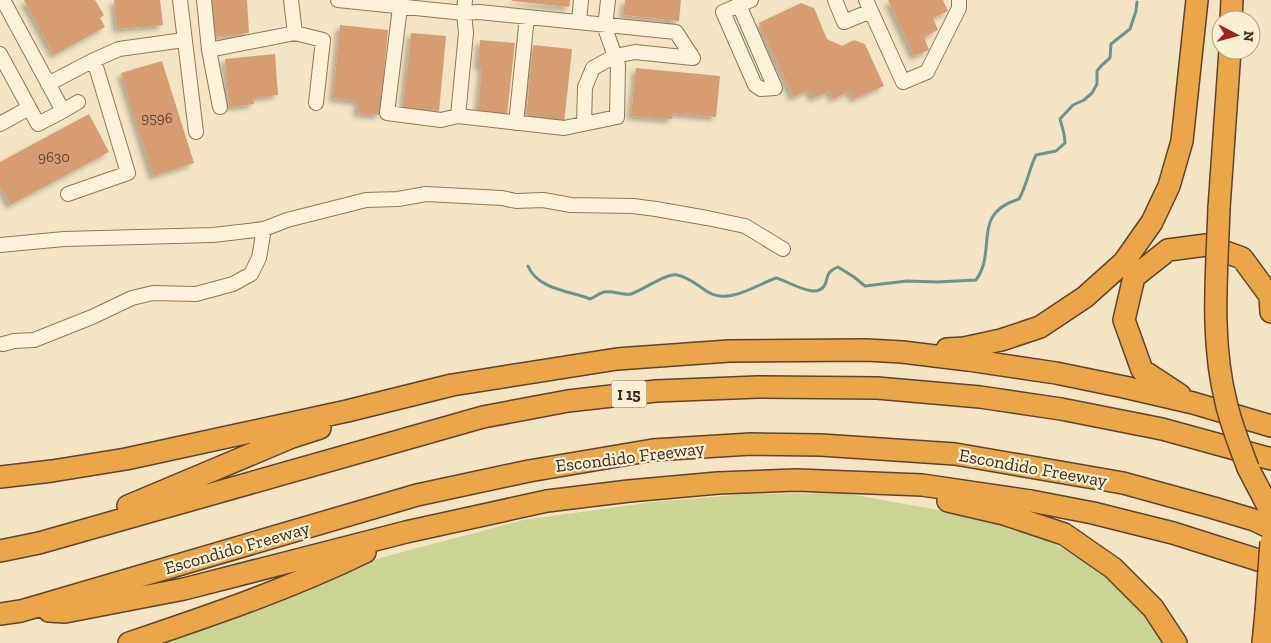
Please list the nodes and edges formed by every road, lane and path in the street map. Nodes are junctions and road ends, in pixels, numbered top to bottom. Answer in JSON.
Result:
{"nodes":[{"id":1,"x":3,"y":0,"type":"edge"},
{"id":2,"x":180,"y":0,"type":"edge"},
{"id":3,"x":204,"y":0,"type":"edge"},
{"id":4,"x":292,"y":0,"type":"edge"},
{"id":5,"x":338,"y":0,"type":"edge"},
{"id":6,"x":581,"y":0,"type":"edge"},
{"id":7,"x":608,"y":0,"type":"edge"},
{"id":8,"x":835,"y":0,"type":"edge"},
{"id":9,"x":960,"y":0,"type":"edge"},
{"id":10,"x":1197,"y":0,"type":"edge"},
{"id":11,"x":745,"y":2,"type":"edge"},
{"id":12,"x":435,"y":5,"type":"edge"},
{"id":13,"x":868,"y":5,"type":"edge"},
{"id":14,"x":464,"y":6,"type":"edge"},
{"id":15,"x":400,"y":7,"type":"junction"},
{"id":16,"x":527,"y":17,"type":"junction"},
{"id":17,"x":579,"y":22,"type":"junction"},
{"id":18,"x":606,"y":25,"type":"junction"},
{"id":19,"x":295,"y":33,"type":"junction"},
{"id":20,"x":184,"y":40,"type":"junction"},
{"id":21,"x":209,"y":50,"type":"junction"},
{"id":22,"x":0,"y":54,"type":"edge"},
{"id":23,"x":615,"y":56,"type":"junction"},
{"id":24,"x":94,"y":60,"type":"junction"},
{"id":25,"x":1229,"y":60,"type":"edge"},
{"id":26,"x":48,"y":84,"type":"junction"},
{"id":27,"x":78,"y":102,"type":"dead end"},
{"id":28,"x":316,"y":103,"type":"dead end"},
{"id":29,"x":220,"y":107,"type":"dead end"},
{"id":30,"x":30,"y":108,"type":"junction"},
{"id":31,"x":63,"y":111,"type":"junction"},
{"id":32,"x":458,"y":116,"type":"junction"},
{"id":33,"x":516,"y":123,"type":"junction"},
{"id":34,"x":0,"y":124,"type":"edge"},
{"id":35,"x":584,"y":124,"type":"junction"},
{"id":36,"x":196,"y":132,"type":"dead end"},
{"id":37,"x":68,"y":194,"type":"dead end"},
{"id":38,"x":264,"y":229,"type":"junction"},
{"id":39,"x":0,"y":245,"type":"edge"},
{"id":40,"x":784,"y":249,"type":"dead end"},
{"id":41,"x":1271,"y":312,"type":"edge"},
{"id":42,"x":3,"y":344,"type":"dead end"},
{"id":43,"x":902,"y":352,"type":"junction"},
{"id":44,"x":495,"y":378,"type":"junction"},
{"id":45,"x":1192,"y":403,"type":"junction"},
{"id":46,"x":1271,"y":426,"type":"edge"},
{"id":47,"x":1271,"y":459,"type":"edge"},
{"id":48,"x":0,"y":477,"type":"edge"},
{"id":49,"x":837,"y":481,"type":"junction"},
{"id":50,"x":1271,"y":512,"type":"edge"},
{"id":51,"x":1271,"y":528,"type":"edge"},
{"id":52,"x":406,"y":532,"type":"junction"},
{"id":53,"x":1271,"y":542,"type":"edge"},
{"id":54,"x":39,"y":543,"type":"junction"},
{"id":55,"x":0,"y":551,"type":"edge"},
{"id":56,"x":1271,"y":564,"type":"edge"},
{"id":57,"x":21,"y":611,"type":"junction"},
{"id":58,"x":0,"y":614,"type":"edge"},
{"id":59,"x":129,"y":643,"type":"edge"},
{"id":60,"x":1176,"y":643,"type":"edge"},
{"id":61,"x":1263,"y":643,"type":"edge"}],
"edges":[{"from":1,"to":26,"type":"lane"},
{"from":2,"to":20,"type":"lane"},
{"from":3,"to":21,"type":"lane"},
{"from":4,"to":19,"type":"lane"},
{"from":5,"to":15,"type":"lane"},
{"from":6,"to":17,"type":"lane"},
{"from":7,"to":18,"type":"lane"},
{"from":8,"to":13,"type":"lane"},
{"from":9,"to":13,"type":"lane"},
{"from":10,"to":43,"type":"highway"},
{"from":11,"to":11,"type":"lane"},
{"from":12,"to":14,"type":"lane"},
{"from":12,"to":15,"type":"lane"},
{"from":14,"to":16,"type":"lane"},
{"from":14,"to":32,"type":"lane"},
{"from":15,"to":32,"type":"lane"},
{"from":16,"to":17,"type":"lane"},
{"from":16,"to":33,"type":"lane"},
{"from":17,"to":18,"type":"lane"},
{"from":18,"to":23,"type":"lane"},
{"from":18,"to":23,"type":"lane"},
{"from":19,"to":21,"type":"lane"},
{"from":19,"to":28,"type":"lane"},
{"from":20,"to":24,"type":"lane"},
{"from":20,"to":36,"type":"lane"},
{"from":21,"to":29,"type":"lane"},
{"from":22,"to":30,"type":"lane"},
{"from":23,"to":35,"type":"lane"},
{"from":23,"to":35,"type":"lane"},
{"from":24,"to":26,"type":"lane"},
{"from":24,"to":37,"type":"lane"},
{"from":25,"to":50,"type":"highway","bridge":true},
{"from":26,"to":31,"type":"lane"},
{"from":27,"to":31,"type":"lane"},
{"from":30,"to":31,"type":"lane"},
{"from":30,"to":34,"type":"lane"},
{"from":32,"to":33,"type":"lane"},
{"from":33,"to":35,"type":"lane"},
{"from":38,"to":39,"type":"lane"},
{"from":38,"to":40,"type":"lane"},
{"from":38,"to":42,"type":"lane"},
{"from":41,"to":45,"type":"highway"},
{"from":43,"to":44,"type":"highway"},
{"from":43,"to":45,"type":"highway"},
{"from":44,"to":48,"type":"highway"},
{"from":44,"to":54,"type":"highway"},
{"from":45,"to":46,"type":"highway"},
{"from":47,"to":54,"type":"highway","number":"I 15"},
{"from":49,"to":52,"type":"highway"},
{"from":49,"to":56,"type":"highway"},
{"from":49,"to":60,"type":"highway"},
{"from":51,"to":57,"type":"highway","name":"Escondido Freeway"},
{"from":52,"to":57,"type":"highway"},
{"from":52,"to":59,"type":"highway"},
{"from":53,"to":61,"type":"highway","bridge":true},
{"from":54,"to":55,"type":"highway","number":"I 15"},
{"from":57,"to":58,"type":"highway","name":"Escondido Freeway"}]}
